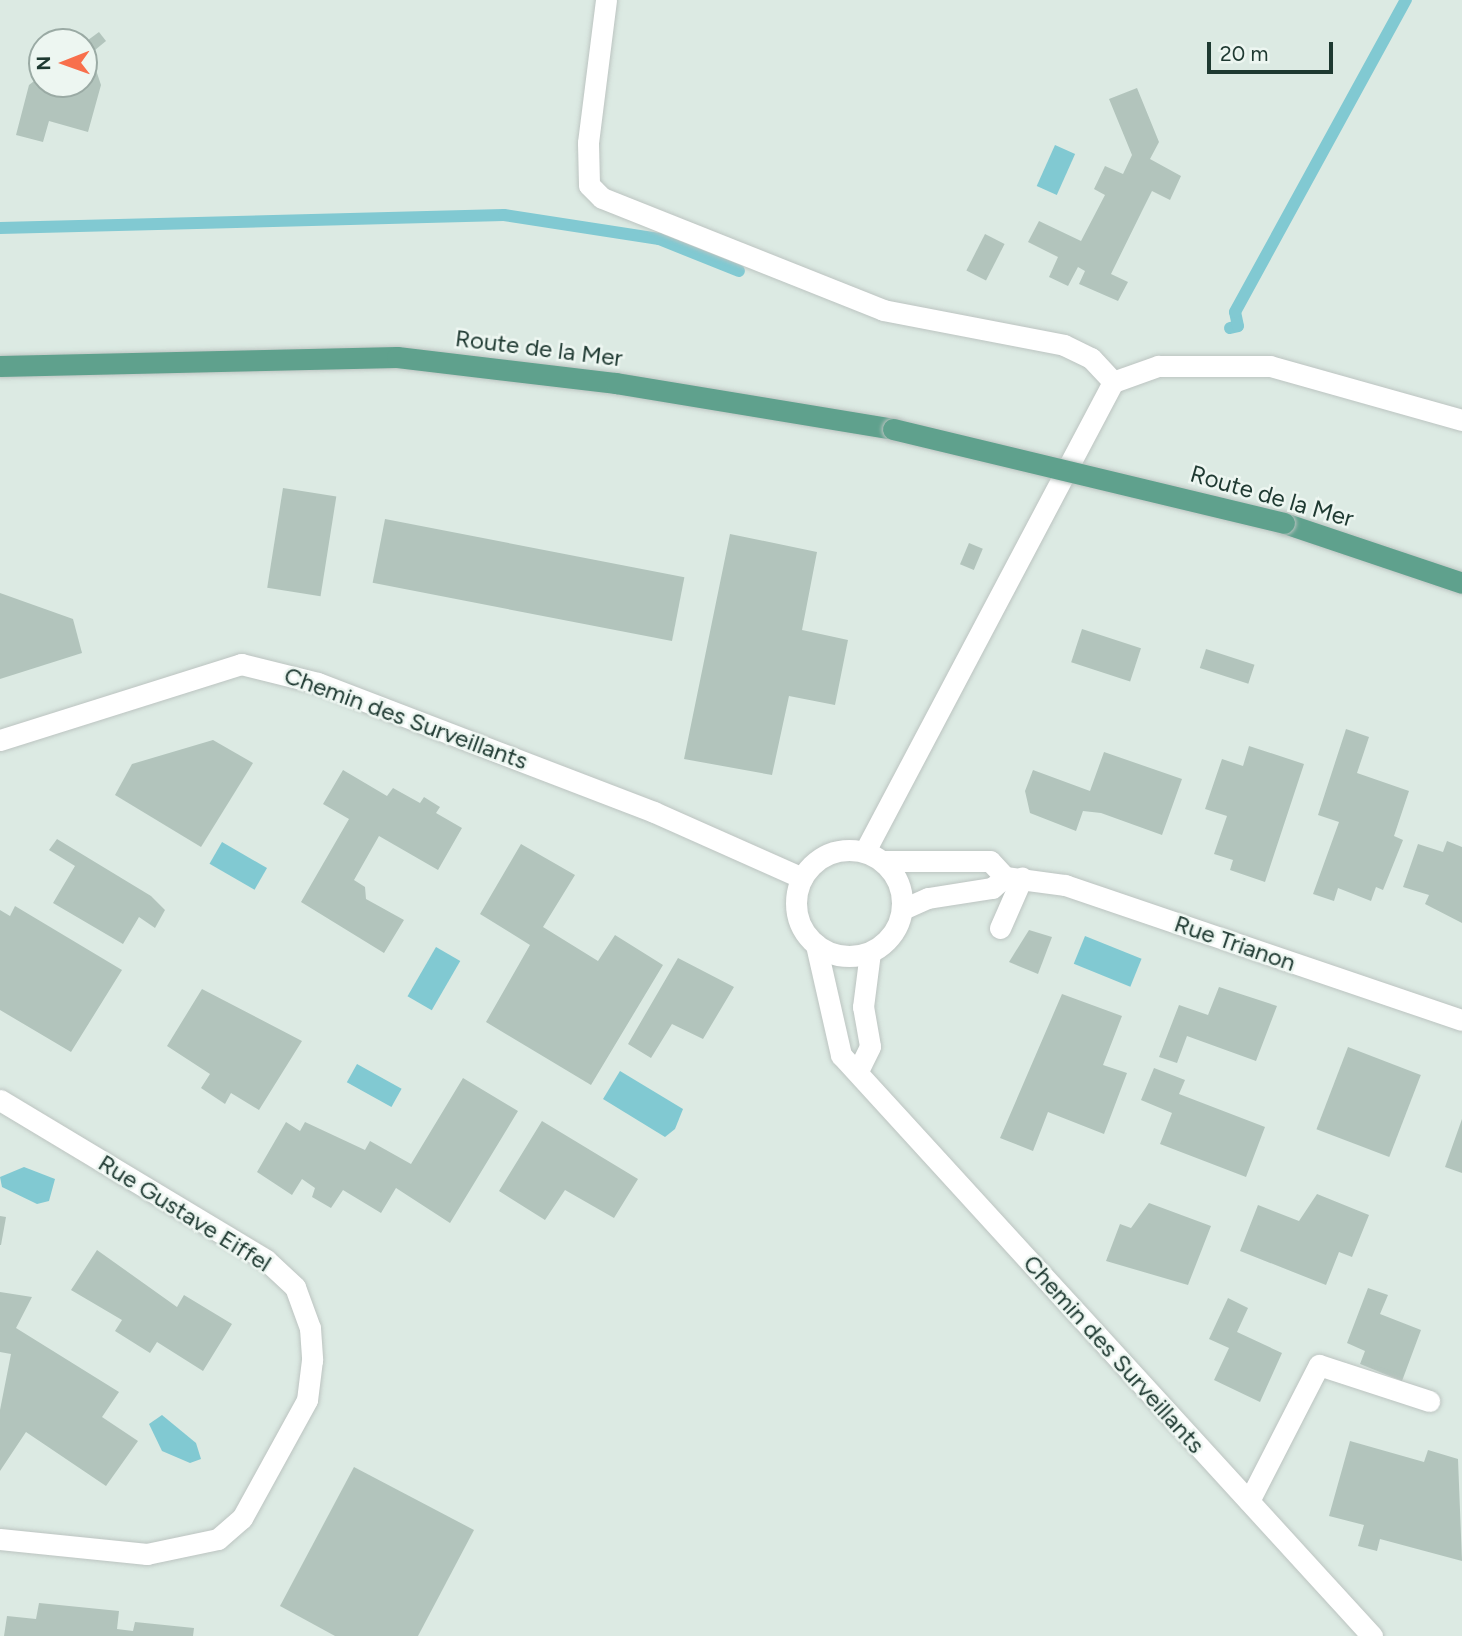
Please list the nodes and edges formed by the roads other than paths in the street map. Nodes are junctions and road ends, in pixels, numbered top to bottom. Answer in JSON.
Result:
{"nodes":[{"id":1,"x":606,"y":0,"type":"edge"},
{"id":2,"x":0,"y":366,"type":"edge"},
{"id":3,"x":1112,"y":382,"type":"junction"},
{"id":4,"x":1462,"y":420,"type":"edge"},
{"id":5,"x":1462,"y":583,"type":"edge"},
{"id":6,"x":0,"y":740,"type":"edge"},
{"id":7,"x":874,"y":856,"type":"junction"},
{"id":8,"x":802,"y":878,"type":"junction"},
{"id":9,"x":1014,"y":878,"type":"junction"},
{"id":10,"x":902,"y":909,"type":"junction"},
{"id":11,"x":1000,"y":928,"type":"dead end"},
{"id":12,"x":816,"y":944,"type":"junction"},
{"id":13,"x":870,"y":952,"type":"junction"},
{"id":14,"x":1462,"y":1020,"type":"edge"},
{"id":15,"x":859,"y":1069,"type":"junction"},
{"id":16,"x":0,"y":1100,"type":"edge"},
{"id":17,"x":1429,"y":1401,"type":"dead end"},
{"id":18,"x":1249,"y":1501,"type":"junction"},
{"id":19,"x":0,"y":1539,"type":"edge"},
{"id":20,"x":1372,"y":1636,"type":"edge"}],
"edges":[{"from":1,"to":3,"type":"street"},
{"from":2,"to":5,"type":"main road","name":"Route de la Mer","bridge":true},
{"from":3,"to":4,"type":"street"},
{"from":3,"to":7,"type":"street"},
{"from":6,"to":8,"type":"street","name":"Chemin des Surveillants"},
{"from":7,"to":8,"type":"street"},
{"from":7,"to":9,"type":"street","name":"Rue Trianon"},
{"from":7,"to":10,"type":"street"},
{"from":8,"to":12,"type":"street"},
{"from":9,"to":10,"type":"street"},
{"from":9,"to":11,"type":"street"},
{"from":9,"to":14,"type":"street","name":"Rue Trianon"},
{"from":10,"to":13,"type":"street"},
{"from":12,"to":13,"type":"street"},
{"from":12,"to":15,"type":"street","name":"Chemin des Surveillants"},
{"from":13,"to":15,"type":"street"},
{"from":15,"to":18,"type":"street","name":"Chemin des Surveillants"},
{"from":16,"to":19,"type":"street","name":"Rue Gustave Eiffel"},
{"from":17,"to":18,"type":"street"},
{"from":18,"to":20,"type":"street","name":"Chemin des Surveillants"}]}
